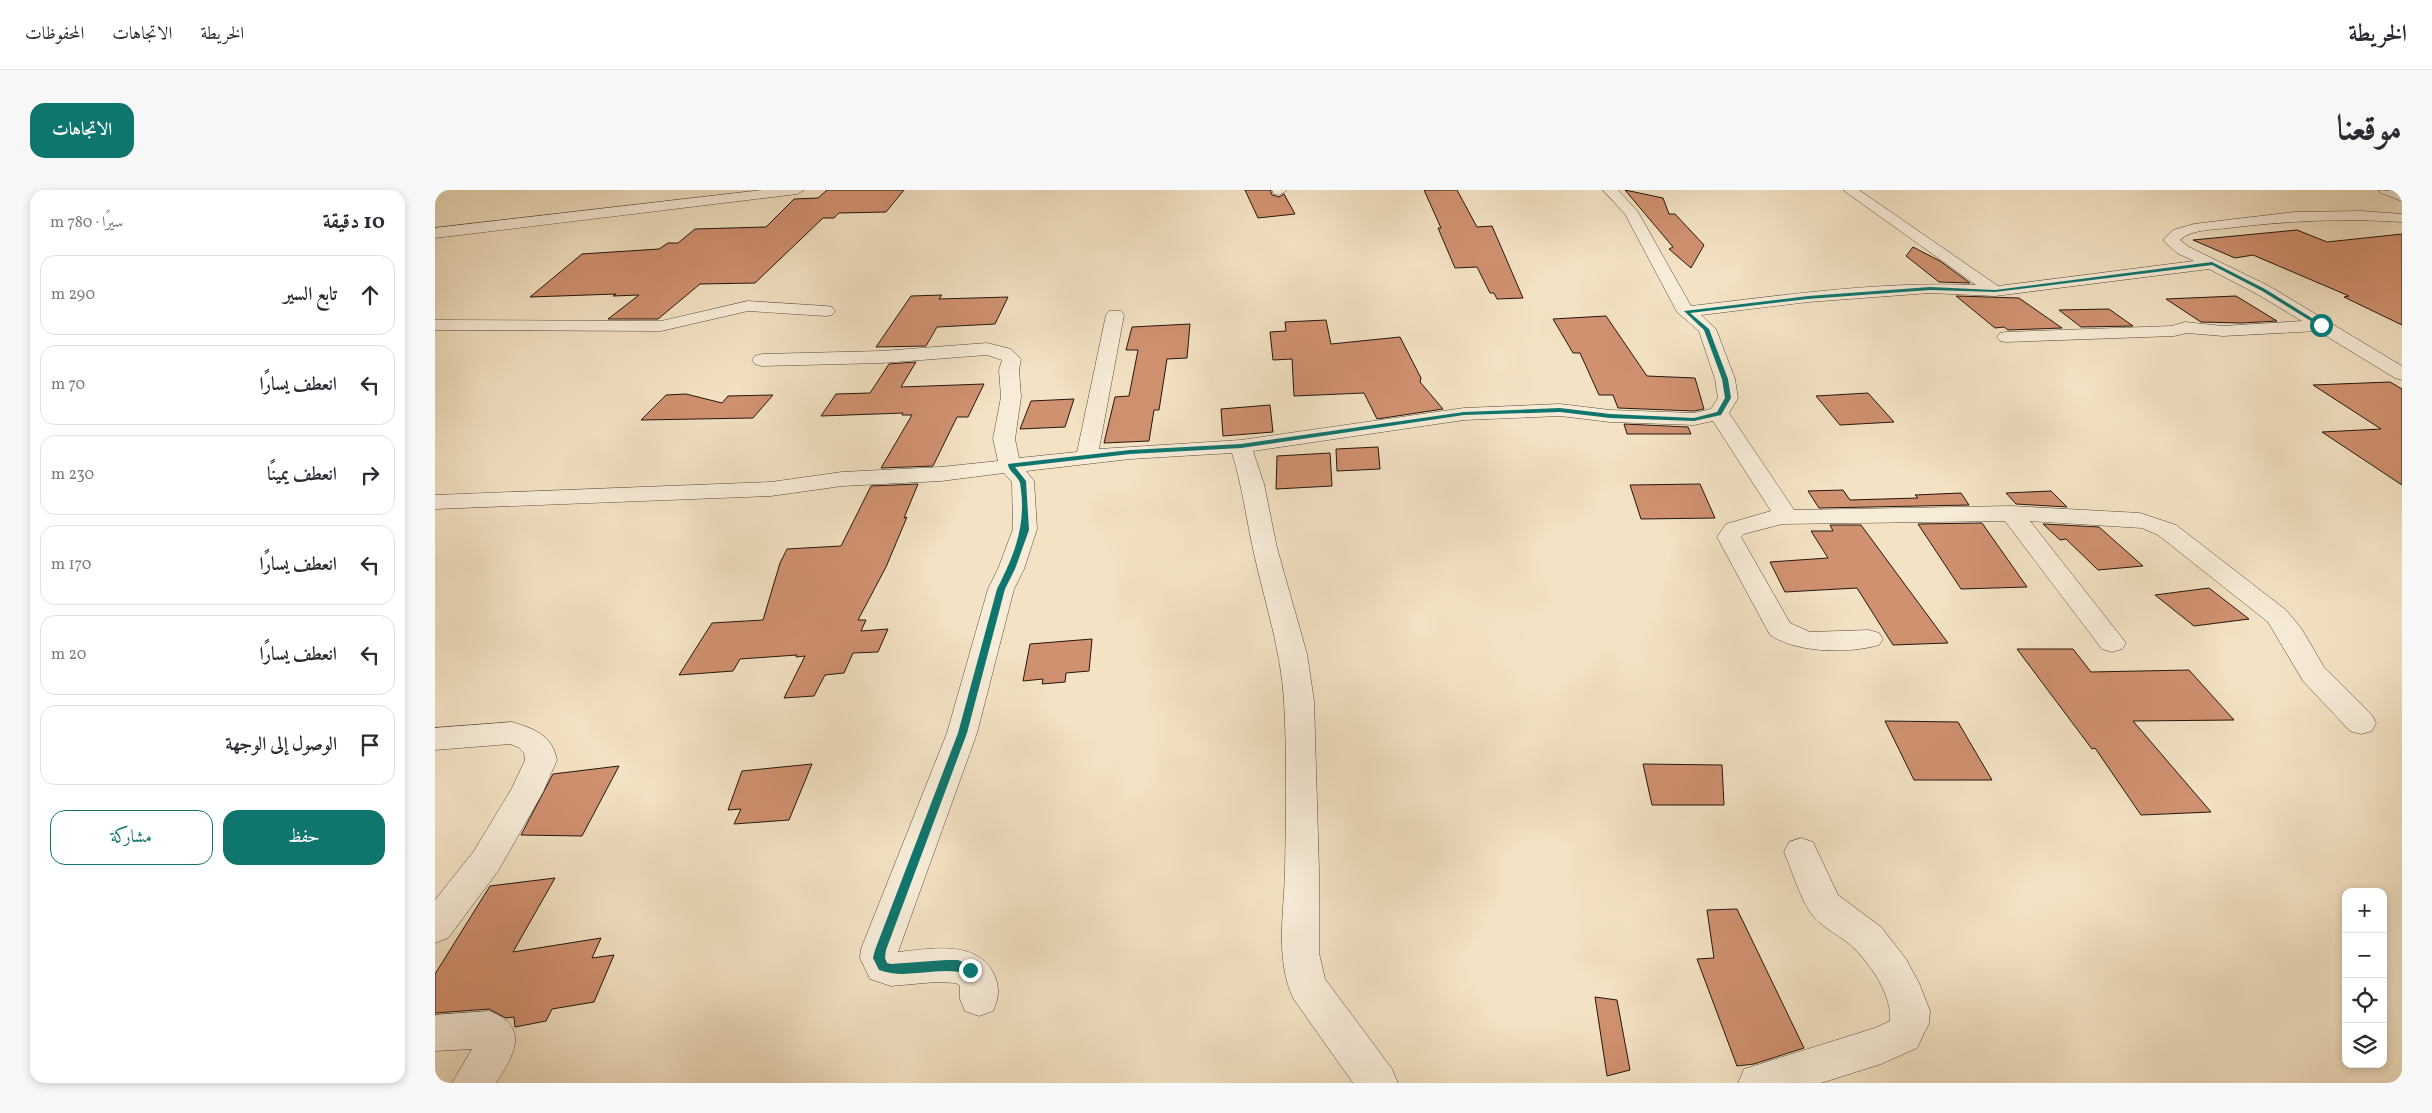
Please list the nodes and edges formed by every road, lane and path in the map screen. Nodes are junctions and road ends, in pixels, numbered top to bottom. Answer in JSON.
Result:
{"nodes":[{"id":1,"x":797,"y":190,"type":"edge"},
{"id":2,"x":1610,"y":190,"type":"edge"},
{"id":3,"x":1850,"y":190,"type":"edge"},
{"id":4,"x":2386,"y":190,"type":"edge"},
{"id":5,"x":2402,"y":197,"type":"edge"},
{"id":6,"x":2402,"y":218,"type":"edge"},
{"id":7,"x":435,"y":233,"type":"edge"},
{"id":8,"x":2212,"y":264,"type":"junction"},
{"id":9,"x":1995,"y":291,"type":"junction"},
{"id":10,"x":827,"y":311,"type":"dead end"},
{"id":11,"x":1686,"y":312,"type":"junction"},
{"id":12,"x":1115,"y":315,"type":"dead end"},
{"id":13,"x":435,"y":324,"type":"edge"},
{"id":14,"x":2321,"y":325,"type":"junction"},
{"id":15,"x":2006,"y":337,"type":"dead end"},
{"id":16,"x":762,"y":360,"type":"dead end"},
{"id":17,"x":2402,"y":374,"type":"edge"},
{"id":18,"x":1719,"y":413,"type":"junction"},
{"id":19,"x":1241,"y":446,"type":"junction"},
{"id":20,"x":1087,"y":457,"type":"junction"},
{"id":21,"x":1010,"y":466,"type":"junction"},
{"id":22,"x":435,"y":502,"type":"edge"},
{"id":23,"x":2011,"y":514,"type":"junction"},
{"id":24,"x":1782,"y":518,"type":"junction"},
{"id":25,"x":1869,"y":640,"type":"dead end"},
{"id":26,"x":2112,"y":643,"type":"dead end"},
{"id":27,"x":2361,"y":723,"type":"dead end"},
{"id":28,"x":435,"y":738,"type":"edge"},
{"id":29,"x":1801,"y":852,"type":"dead end"},
{"id":30,"x":435,"y":927,"type":"edge"},
{"id":31,"x":979,"y":1000,"type":"dead end"},
{"id":32,"x":435,"y":1033,"type":"edge"},
{"id":33,"x":473,"y":1083,"type":"edge"},
{"id":34,"x":1377,"y":1083,"type":"edge"},
{"id":35,"x":1759,"y":1083,"type":"edge"}],
"edges":[{"from":1,"to":7,"type":"street"},
{"from":2,"to":11,"type":"street"},
{"from":3,"to":9,"type":"street"},
{"from":4,"to":5,"type":"street"},
{"from":6,"to":8,"type":"street"},
{"from":8,"to":9,"type":"street"},
{"from":8,"to":14,"type":"street"},
{"from":9,"to":11,"type":"street"},
{"from":10,"to":13,"type":"street"},
{"from":11,"to":18,"type":"street"},
{"from":12,"to":20,"type":"street"},
{"from":14,"to":15,"type":"street"},
{"from":14,"to":17,"type":"street"},
{"from":16,"to":21,"type":"street"},
{"from":18,"to":19,"type":"street"},
{"from":18,"to":24,"type":"street"},
{"from":19,"to":20,"type":"street"},
{"from":19,"to":34,"type":"street"},
{"from":20,"to":21,"type":"street"},
{"from":21,"to":22,"type":"street"},
{"from":21,"to":31,"type":"street"},
{"from":23,"to":24,"type":"street"},
{"from":23,"to":26,"type":"street"},
{"from":23,"to":27,"type":"street"},
{"from":24,"to":25,"type":"street"},
{"from":28,"to":30,"type":"street"},
{"from":29,"to":35,"type":"street"},
{"from":32,"to":33,"type":"street"}]}
